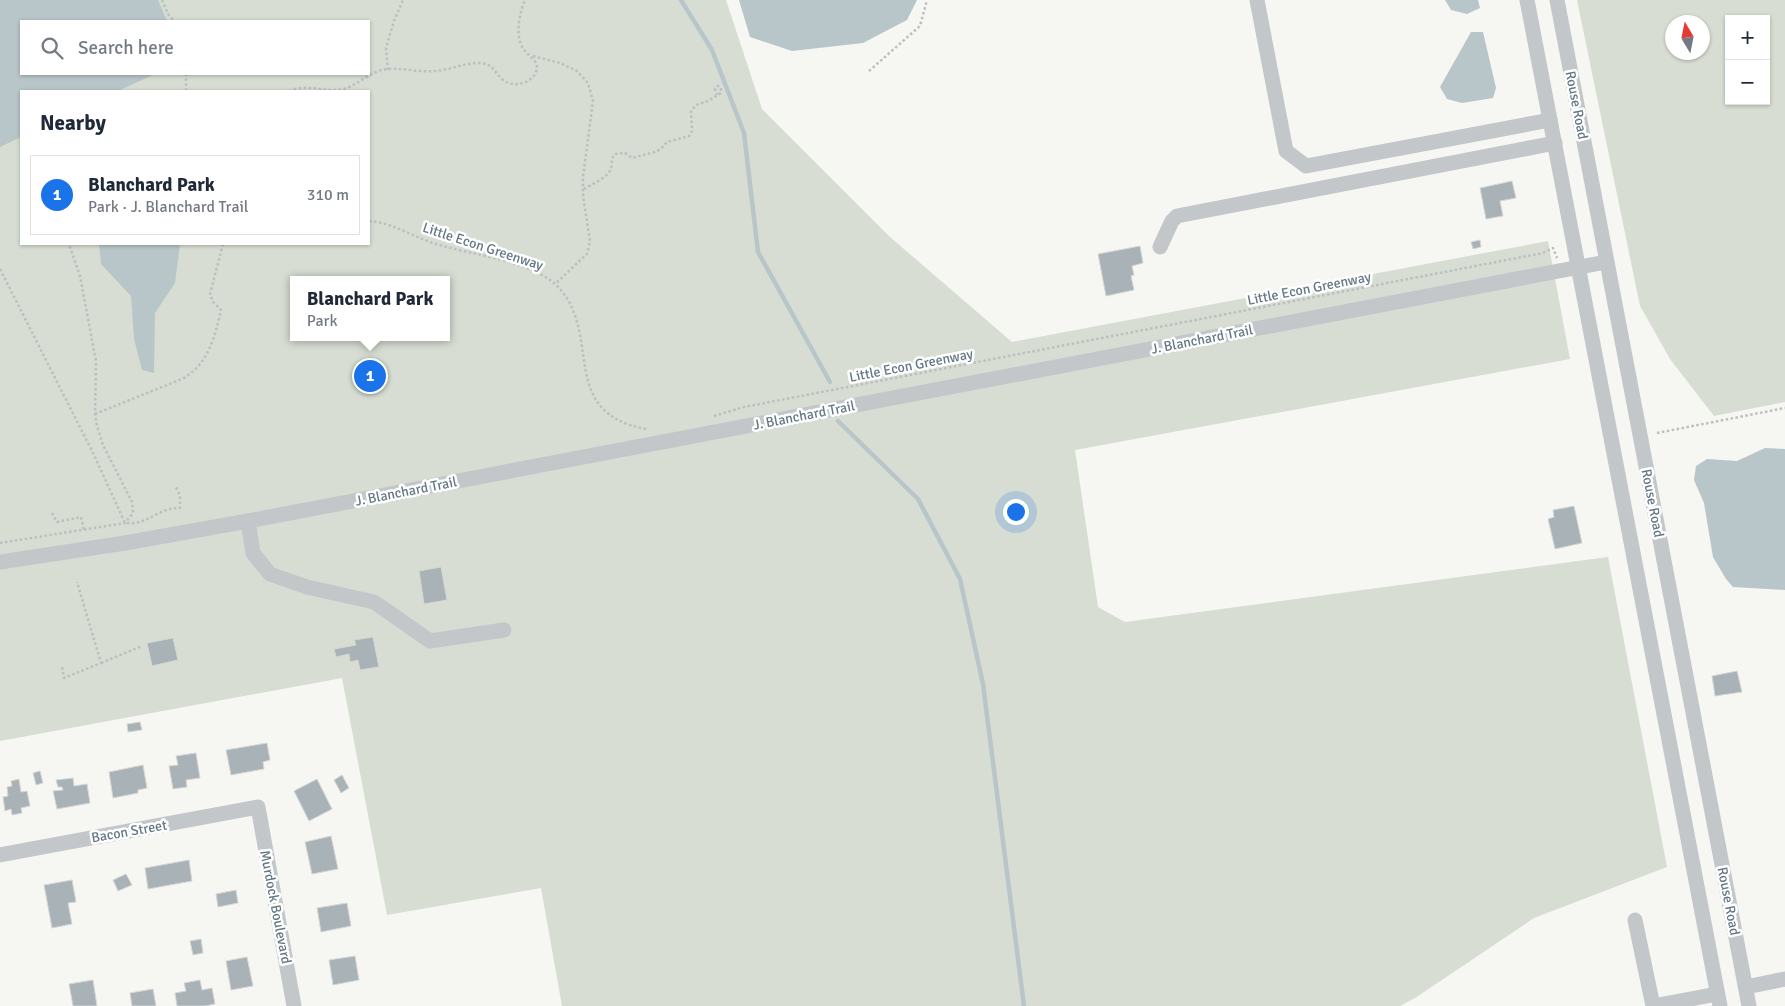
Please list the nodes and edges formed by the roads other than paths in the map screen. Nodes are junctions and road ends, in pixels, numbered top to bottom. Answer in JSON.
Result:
{"nodes":[{"id":1,"x":1257,"y":0,"type":"edge"},
{"id":2,"x":1527,"y":0,"type":"edge"},
{"id":3,"x":1557,"y":0,"type":"edge"},
{"id":4,"x":1550,"y":120,"type":"junction"},
{"id":5,"x":1555,"y":143,"type":"junction"},
{"id":6,"x":1160,"y":247,"type":"dead end"},
{"id":7,"x":1606,"y":262,"type":"junction"},
{"id":8,"x":1578,"y":267,"type":"junction"},
{"id":9,"x":248,"y":521,"type":"junction"},
{"id":10,"x":0,"y":562,"type":"edge"},
{"id":11,"x":504,"y":630,"type":"dead end"},
{"id":12,"x":258,"y":807,"type":"joint"},
{"id":13,"x":0,"y":855,"type":"edge"},
{"id":14,"x":1635,"y":920,"type":"dead end"},
{"id":15,"x":1785,"y":979,"type":"edge"},
{"id":16,"x":1746,"y":987,"type":"junction"},
{"id":17,"x":1719,"y":1000,"type":"edge"},
{"id":18,"x":294,"y":1006,"type":"edge"},
{"id":19,"x":1653,"y":1006,"type":"edge"},
{"id":20,"x":1749,"y":1006,"type":"edge"}],
"edges":[{"from":1,"to":4,"type":"street"},
{"from":2,"to":4,"type":"street","name":"Rouse Road"},
{"from":3,"to":7,"type":"street","name":"Rouse Road"},
{"from":4,"to":5,"type":"street","name":"Rouse Road"},
{"from":5,"to":6,"type":"street"},
{"from":5,"to":8,"type":"street","name":"Rouse Road"},
{"from":7,"to":8,"type":"street","name":"J. Blanchard Trail"},
{"from":7,"to":16,"type":"street","name":"Rouse Road"},
{"from":8,"to":9,"type":"street","name":"J. Blanchard Trail"},
{"from":8,"to":17,"type":"street","name":"Rouse Road"},
{"from":9,"to":10,"type":"street","name":"J. Blanchard Trail"},
{"from":9,"to":11,"type":"street"},
{"from":12,"to":13,"type":"street","name":"Bacon Street"},
{"from":12,"to":18,"type":"street","name":"Murdock Boulevard"},
{"from":14,"to":19,"type":"street"},
{"from":15,"to":16,"type":"street"},
{"from":16,"to":20,"type":"street","name":"Rouse Road"},
{"from":17,"to":19,"type":"street"}]}
